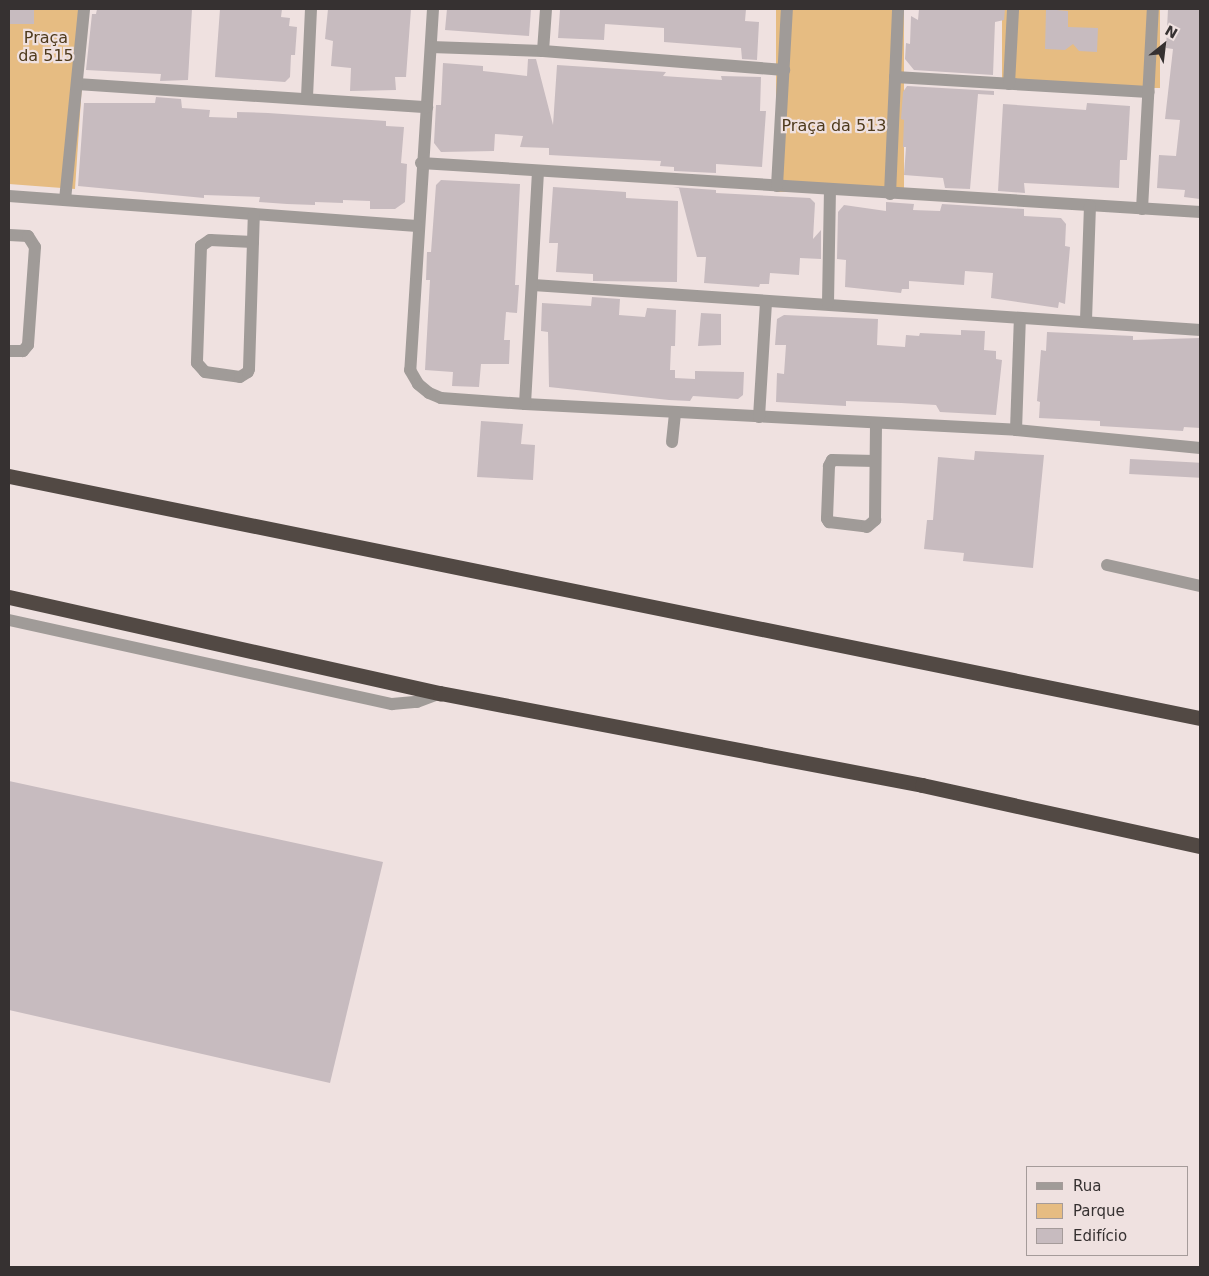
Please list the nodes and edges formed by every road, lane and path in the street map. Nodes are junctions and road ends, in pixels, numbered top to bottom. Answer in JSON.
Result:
{"nodes":[{"id":1,"x":84,"y":9,"type":"edge"},
{"id":2,"x":312,"y":9,"type":"edge"},
{"id":3,"x":433,"y":9,"type":"edge"},
{"id":4,"x":546,"y":9,"type":"edge"},
{"id":5,"x":787,"y":9,"type":"edge"},
{"id":6,"x":898,"y":9,"type":"edge"},
{"id":7,"x":1013,"y":9,"type":"edge"},
{"id":8,"x":1153,"y":9,"type":"edge"},
{"id":9,"x":431,"y":46,"type":"junction"},
{"id":10,"x":543,"y":51,"type":"junction"},
{"id":11,"x":784,"y":70,"type":"junction"},
{"id":12,"x":895,"y":77,"type":"junction"},
{"id":13,"x":78,"y":84,"type":"junction"},
{"id":14,"x":1009,"y":84,"type":"junction"},
{"id":15,"x":1149,"y":92,"type":"junction"},
{"id":16,"x":307,"y":97,"type":"junction"},
{"id":17,"x":427,"y":107,"type":"junction"},
{"id":18,"x":421,"y":163,"type":"junction"},
{"id":19,"x":538,"y":171,"type":"junction"},
{"id":20,"x":777,"y":186,"type":"junction"},
{"id":21,"x":830,"y":190,"type":"junction"},
{"id":22,"x":890,"y":194,"type":"junction"},
{"id":23,"x":9,"y":196,"type":"edge"},
{"id":24,"x":65,"y":200,"type":"junction"},
{"id":25,"x":1090,"y":206,"type":"junction"},
{"id":26,"x":1142,"y":209,"type":"junction"},
{"id":27,"x":1200,"y":212,"type":"edge"},
{"id":28,"x":254,"y":214,"type":"junction"},
{"id":29,"x":417,"y":226,"type":"junction"},
{"id":30,"x":9,"y":235,"type":"edge"},
{"id":31,"x":253,"y":242,"type":"junction"},
{"id":32,"x":533,"y":285,"type":"junction"},
{"id":33,"x":766,"y":301,"type":"junction"},
{"id":34,"x":828,"y":303,"type":"junction"},
{"id":35,"x":1020,"y":318,"type":"junction"},
{"id":36,"x":1086,"y":320,"type":"junction"},
{"id":37,"x":1200,"y":330,"type":"edge"},
{"id":38,"x":9,"y":351,"type":"edge"},
{"id":39,"x":525,"y":404,"type":"junction"},
{"id":40,"x":674,"y":412,"type":"junction"},
{"id":41,"x":759,"y":418,"type":"junction"},
{"id":42,"x":876,"y":423,"type":"junction"},
{"id":43,"x":1016,"y":430,"type":"junction"},
{"id":44,"x":672,"y":442,"type":"dead end"},
{"id":45,"x":1200,"y":448,"type":"edge"},
{"id":46,"x":875,"y":462,"type":"junction"},
{"id":47,"x":9,"y":476,"type":"edge"},
{"id":48,"x":1107,"y":565,"type":"dead end"},
{"id":49,"x":1200,"y":586,"type":"edge"},
{"id":50,"x":9,"y":598,"type":"edge"},
{"id":51,"x":9,"y":620,"type":"edge"},
{"id":52,"x":440,"y":693,"type":"junction"},
{"id":53,"x":1200,"y":718,"type":"edge"},
{"id":54,"x":1200,"y":846,"type":"edge"}],
"edges":[{"from":1,"to":13,"type":"street"},
{"from":2,"to":16,"type":"street"},
{"from":3,"to":9,"type":"street"},
{"from":4,"to":10,"type":"street"},
{"from":5,"to":11,"type":"street"},
{"from":6,"to":12,"type":"street"},
{"from":7,"to":14,"type":"street"},
{"from":8,"to":15,"type":"street"},
{"from":9,"to":10,"type":"street"},
{"from":9,"to":17,"type":"street"},
{"from":10,"to":11,"type":"street"},
{"from":11,"to":20,"type":"street"},
{"from":12,"to":14,"type":"street"},
{"from":12,"to":22,"type":"street"},
{"from":13,"to":16,"type":"street"},
{"from":13,"to":24,"type":"street"},
{"from":14,"to":15,"type":"street"},
{"from":15,"to":26,"type":"street"},
{"from":16,"to":17,"type":"street"},
{"from":17,"to":18,"type":"street"},
{"from":18,"to":19,"type":"street"},
{"from":18,"to":29,"type":"street"},
{"from":19,"to":20,"type":"street"},
{"from":19,"to":32,"type":"street"},
{"from":20,"to":21,"type":"street"},
{"from":21,"to":22,"type":"street"},
{"from":21,"to":34,"type":"street"},
{"from":22,"to":25,"type":"street"},
{"from":23,"to":24,"type":"street"},
{"from":24,"to":28,"type":"street"},
{"from":25,"to":26,"type":"street"},
{"from":25,"to":36,"type":"street"},
{"from":26,"to":27,"type":"street"},
{"from":28,"to":29,"type":"street"},
{"from":28,"to":31,"type":"street"},
{"from":29,"to":39,"type":"street"},
{"from":30,"to":38,"type":"street"},
{"from":31,"to":31,"type":"street"},
{"from":32,"to":33,"type":"street"},
{"from":32,"to":39,"type":"street"},
{"from":33,"to":34,"type":"street"},
{"from":33,"to":41,"type":"street"},
{"from":34,"to":35,"type":"street"},
{"from":35,"to":36,"type":"street"},
{"from":35,"to":43,"type":"street"},
{"from":36,"to":37,"type":"street"},
{"from":39,"to":40,"type":"street"},
{"from":40,"to":41,"type":"street"},
{"from":40,"to":44,"type":"street"},
{"from":41,"to":42,"type":"street"},
{"from":42,"to":43,"type":"street"},
{"from":42,"to":46,"type":"street"},
{"from":43,"to":45,"type":"street"},
{"from":46,"to":46,"type":"street"},
{"from":47,"to":53,"type":"highway"},
{"from":48,"to":49,"type":"street"},
{"from":50,"to":52,"type":"highway"},
{"from":51,"to":52,"type":"street"},
{"from":52,"to":54,"type":"highway"}]}
